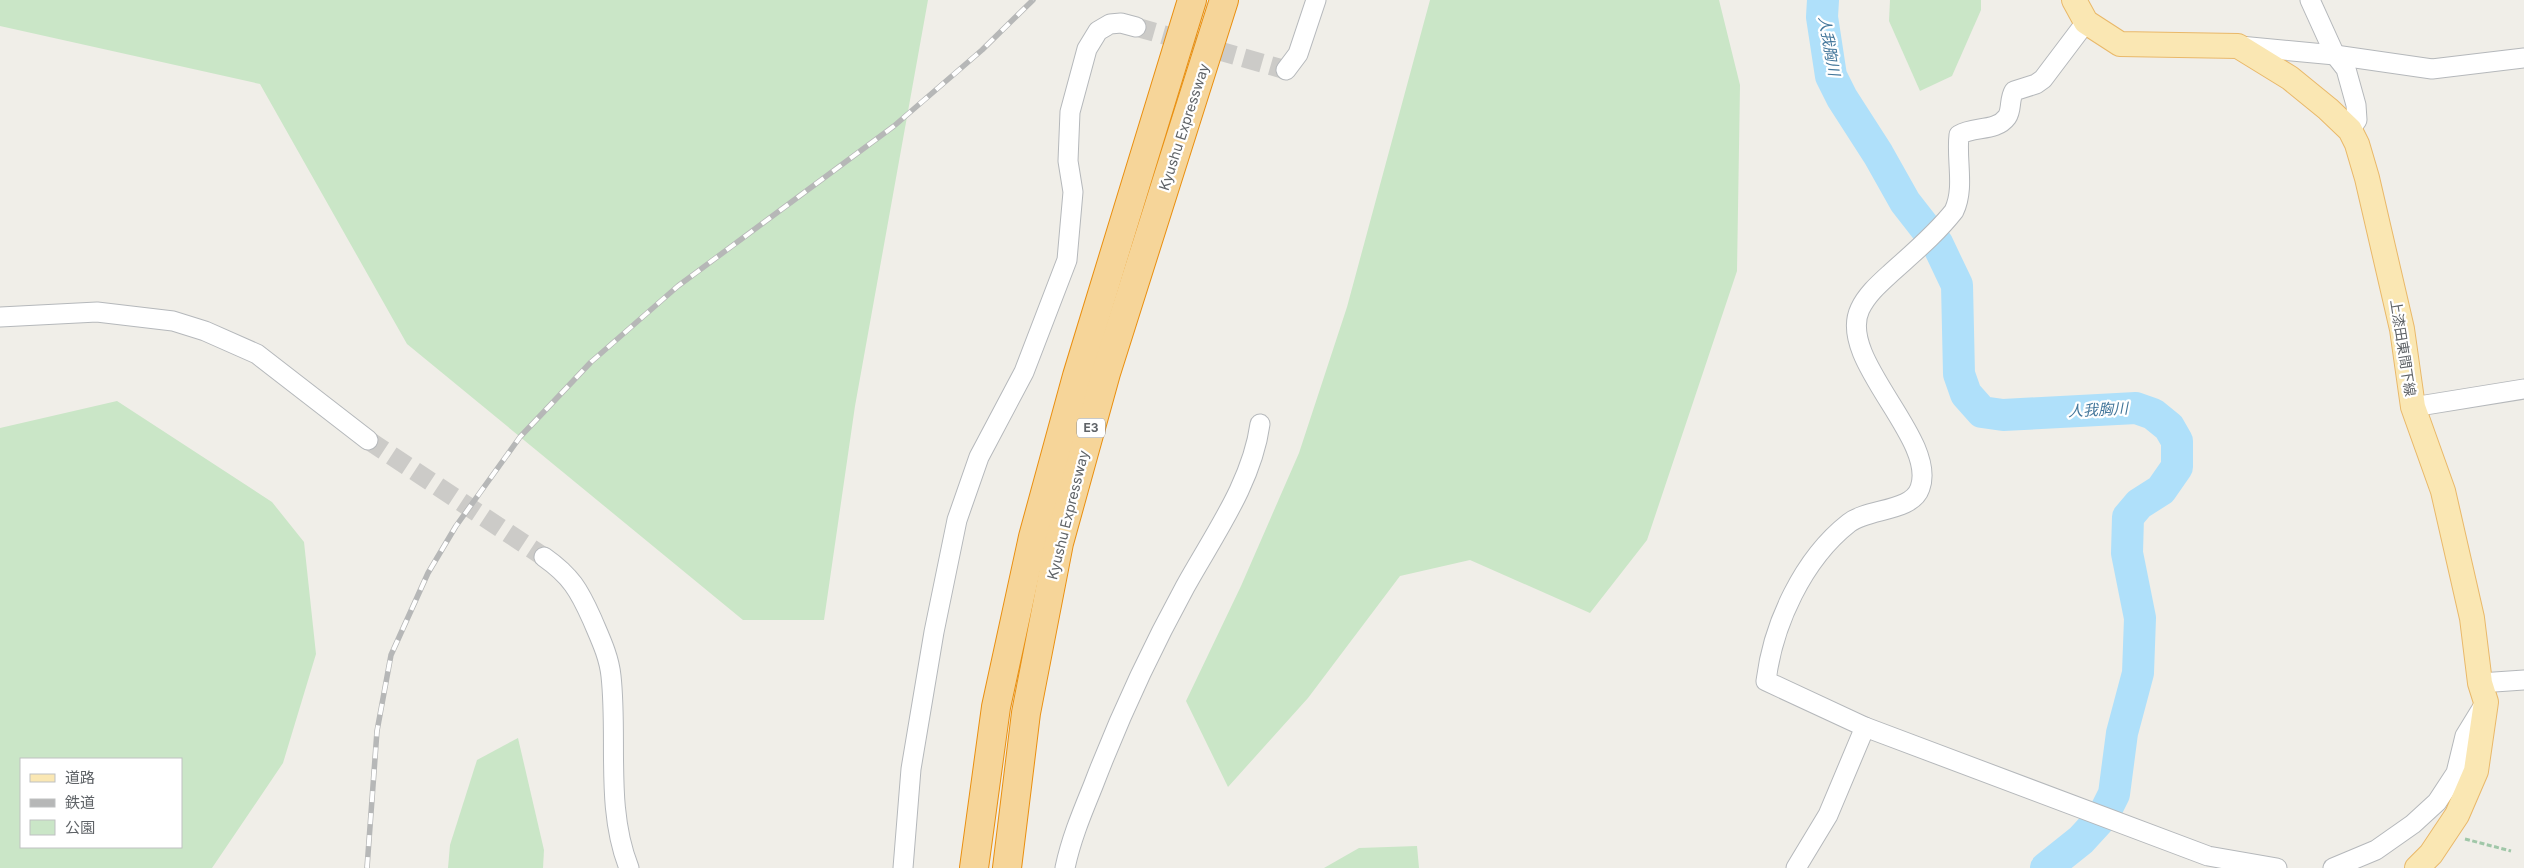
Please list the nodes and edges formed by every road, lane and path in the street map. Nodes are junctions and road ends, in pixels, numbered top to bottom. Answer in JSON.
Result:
{"nodes":[{"id":1,"x":1192,"y":0,"type":"edge"},
{"id":2,"x":1224,"y":0,"type":"edge"},
{"id":3,"x":1316,"y":0,"type":"edge"},
{"id":4,"x":2074,"y":0,"type":"edge"},
{"id":5,"x":2310,"y":0,"type":"edge"},
{"id":6,"x":2086,"y":22,"type":"junction"},
{"id":7,"x":1136,"y":27,"type":"tunnel mouth"},
{"id":8,"x":2238,"y":46,"type":"junction"},
{"id":9,"x":2335,"y":55,"type":"junction"},
{"id":10,"x":2524,"y":58,"type":"edge"},
{"id":11,"x":1286,"y":70,"type":"dead end"},
{"id":12,"x":2350,"y":130,"type":"junction"},
{"id":13,"x":0,"y":317,"type":"edge"},
{"id":14,"x":2524,"y":389,"type":"edge"},
{"id":15,"x":2412,"y":407,"type":"junction"},
{"id":16,"x":1260,"y":424,"type":"dead end"},
{"id":17,"x":368,"y":440,"type":"tunnel mouth"},
{"id":18,"x":544,"y":557,"type":"tunnel mouth"},
{"id":19,"x":2524,"y":680,"type":"edge"},
{"id":20,"x":2483,"y":692,"type":"junction"},
{"id":21,"x":1865,"y":727,"type":"junction"},
{"id":22,"x":2445,"y":834,"type":"junction"},
{"id":23,"x":2511,"y":850,"type":"dead end"},
{"id":24,"x":2205,"y":862,"type":"edge"},
{"id":25,"x":629,"y":868,"type":"edge"},
{"id":26,"x":902,"y":868,"type":"edge"},
{"id":27,"x":974,"y":868,"type":"edge"},
{"id":28,"x":1007,"y":868,"type":"edge"},
{"id":29,"x":1065,"y":868,"type":"edge"},
{"id":30,"x":1796,"y":868,"type":"edge"},
{"id":31,"x":2277,"y":868,"type":"edge"},
{"id":32,"x":2333,"y":868,"type":"edge"},
{"id":33,"x":2417,"y":868,"type":"edge"}],
"edges":[{"from":1,"to":27,"type":"highway","name":"Kyushu Expressway","number":"E3"},
{"from":2,"to":28,"type":"highway","name":"Kyushu Expressway","number":"E3"},
{"from":3,"to":11,"type":"street"},
{"from":4,"to":6,"type":"main road"},
{"from":5,"to":9,"type":"street"},
{"from":6,"to":8,"type":"main road"},
{"from":6,"to":21,"type":"street"},
{"from":7,"to":26,"type":"street"},
{"from":8,"to":9,"type":"street"},
{"from":8,"to":12,"type":"main road","name":"上漆田東間下線"},
{"from":9,"to":10,"type":"street"},
{"from":9,"to":12,"type":"street"},
{"from":12,"to":15,"type":"main road","name":"上漆田東間下線"},
{"from":13,"to":17,"type":"street"},
{"from":14,"to":15,"type":"street"},
{"from":15,"to":20,"type":"main road","name":"上漆田東間下線"},
{"from":16,"to":29,"type":"street"},
{"from":18,"to":25,"type":"street"},
{"from":19,"to":20,"type":"street"},
{"from":20,"to":22,"type":"main road","name":"上漆田東間下線"},
{"from":20,"to":32,"type":"street"},
{"from":21,"to":24,"type":"street"},
{"from":21,"to":30,"type":"street"},
{"from":22,"to":23,"type":"path"},
{"from":22,"to":33,"type":"main road","name":"上漆田東間下線"},
{"from":24,"to":31,"type":"street"}]}
